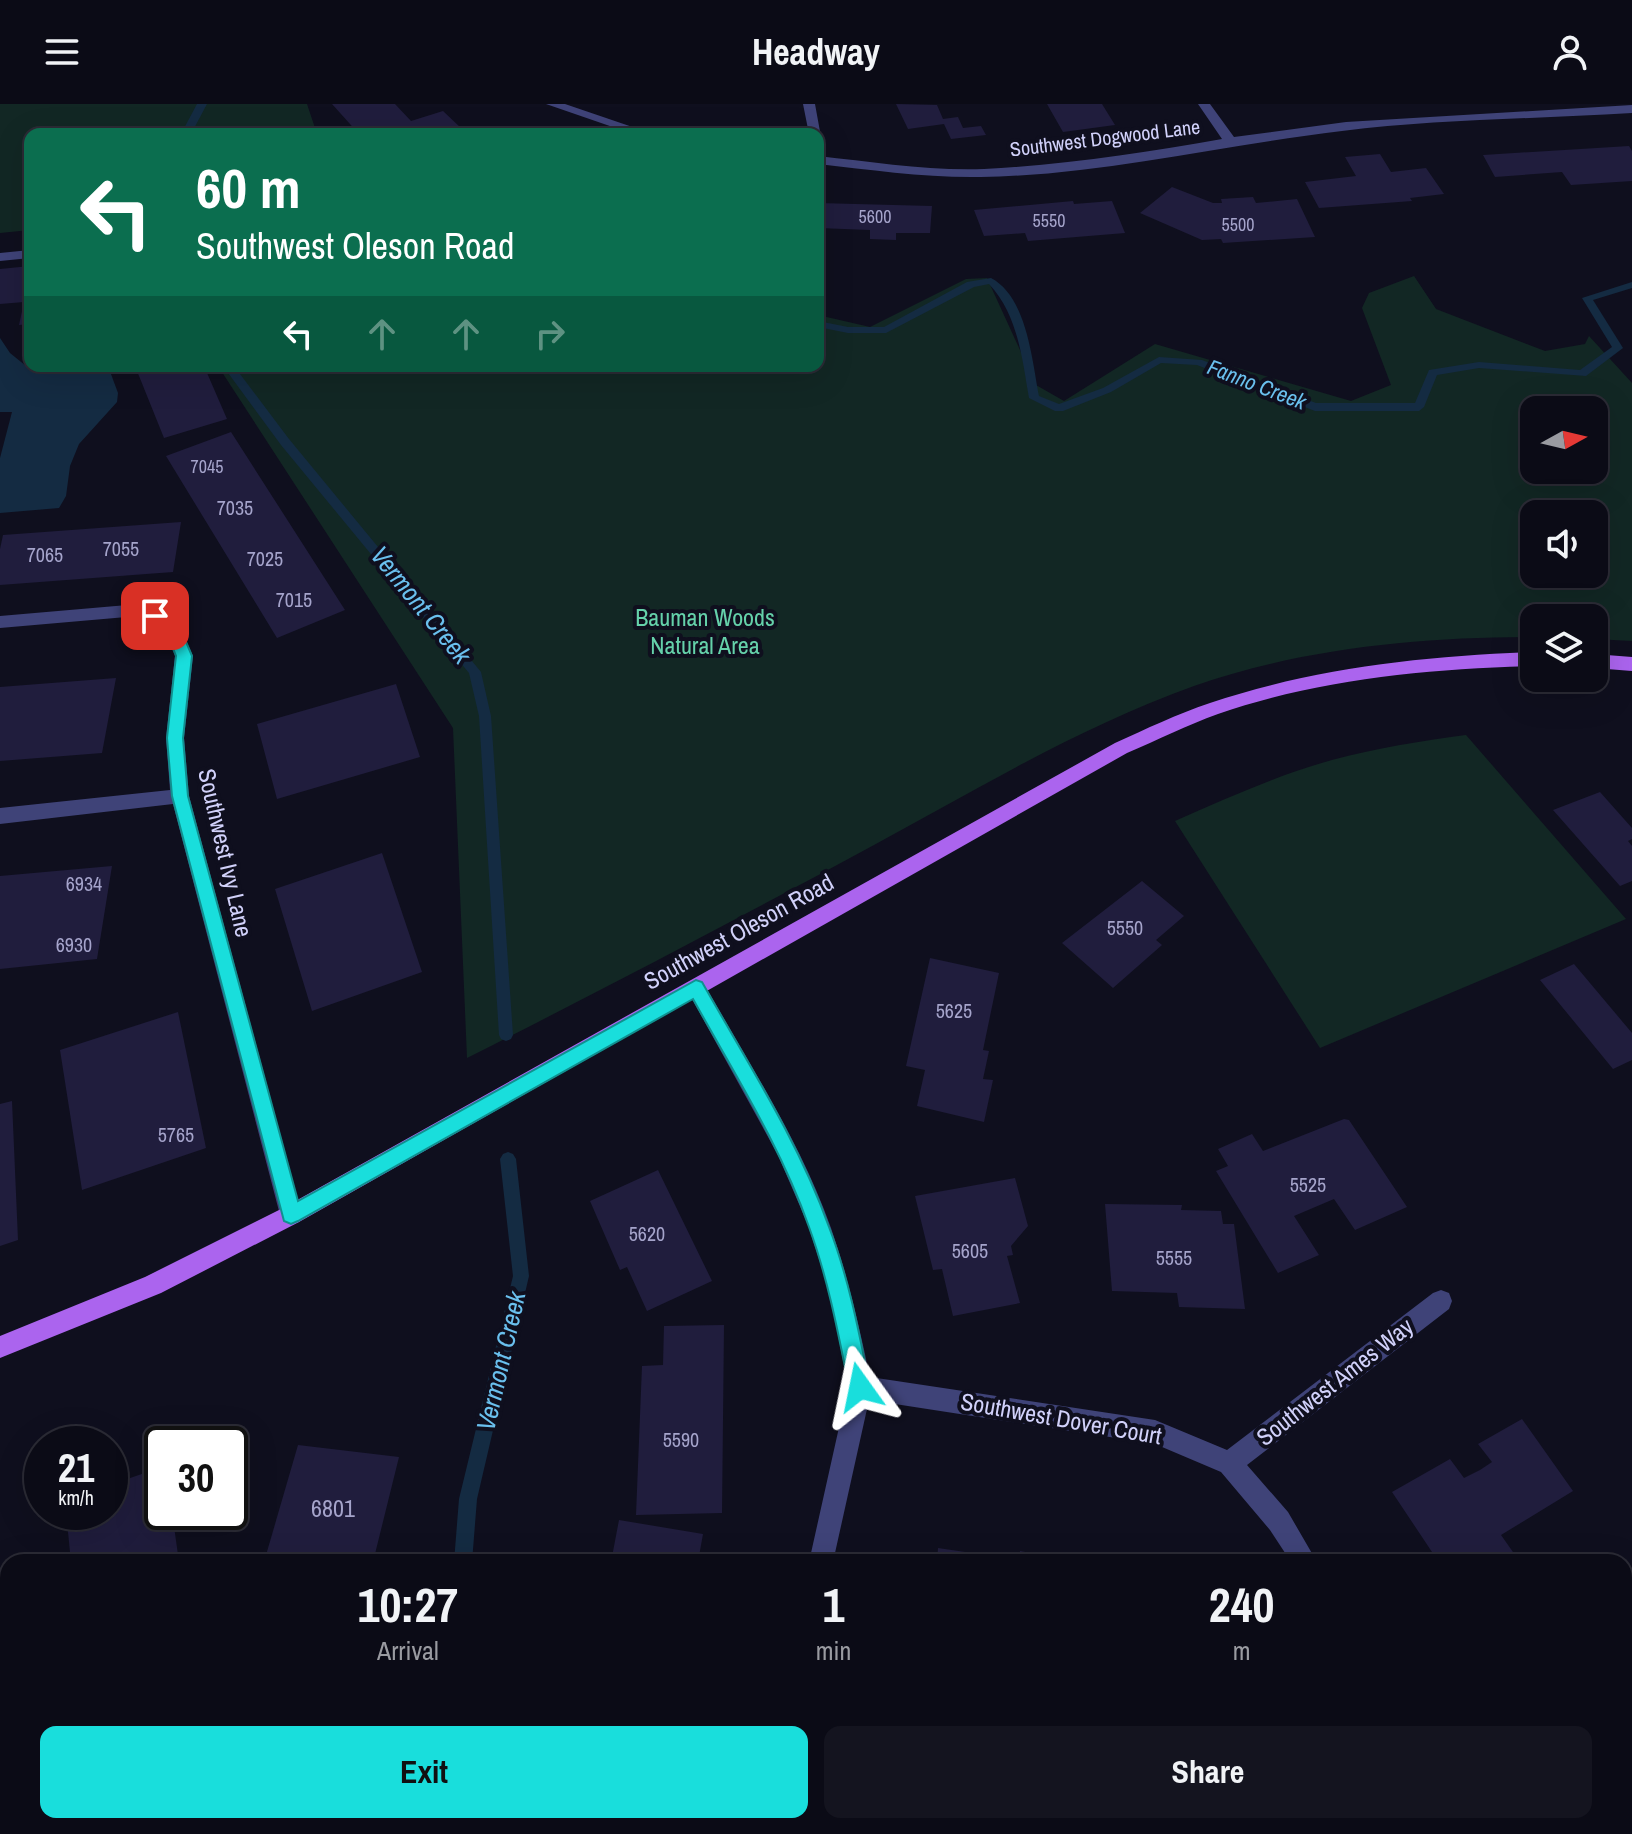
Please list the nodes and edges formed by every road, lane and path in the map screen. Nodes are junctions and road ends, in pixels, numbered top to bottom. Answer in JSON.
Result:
{"nodes":[{"id":1,"x":552,"y":104,"type":"edge"},
{"id":2,"x":809,"y":104,"type":"edge"},
{"id":3,"x":1204,"y":104,"type":"edge"},
{"id":4,"x":1593,"y":108,"type":"edge"},
{"id":5,"x":1632,"y":109,"type":"edge"},
{"id":6,"x":627,"y":128,"type":"edge"},
{"id":7,"x":815,"y":128,"type":"edge"},
{"id":8,"x":1230,"y":141,"type":"junction"},
{"id":9,"x":824,"y":160,"type":"edge"},
{"id":10,"x":24,"y":255,"type":"edge"},
{"id":11,"x":0,"y":257,"type":"edge"},
{"id":12,"x":0,"y":622,"type":"edge"},
{"id":13,"x":1520,"y":660,"type":"edge"},
{"id":14,"x":1608,"y":662,"type":"edge"},
{"id":15,"x":1632,"y":664,"type":"edge"},
{"id":16,"x":180,"y":796,"type":"junction"},
{"id":17,"x":0,"y":816,"type":"edge"},
{"id":18,"x":696,"y":988,"type":"junction"},
{"id":19,"x":291,"y":1215,"type":"junction"},
{"id":20,"x":1441,"y":1301,"type":"dead end"},
{"id":21,"x":0,"y":1347,"type":"edge"},
{"id":22,"x":860,"y":1387,"type":"junction"},
{"id":23,"x":1230,"y":1463,"type":"junction"},
{"id":24,"x":823,"y":1554,"type":"edge"},
{"id":25,"x":1300,"y":1554,"type":"edge"}],
"edges":[{"from":1,"to":6,"type":"street"},
{"from":2,"to":7,"type":"street"},
{"from":3,"to":8,"type":"street"},
{"from":4,"to":5,"type":"street","name":"Southwest Dogwood Lane"},
{"from":4,"to":8,"type":"street","name":"Southwest Dogwood Lane"},
{"from":8,"to":9,"type":"street","name":"Southwest Dogwood Lane"},
{"from":10,"to":11,"type":"street"},
{"from":12,"to":16,"type":"street","name":"Southwest Ivy Lane"},
{"from":13,"to":18,"type":"main road","name":"Southwest Oleson Road"},
{"from":14,"to":15,"type":"main road"},
{"from":16,"to":17,"type":"street"},
{"from":16,"to":19,"type":"street","name":"Southwest Ivy Lane"},
{"from":18,"to":19,"type":"main road","name":"Southwest Oleson Road"},
{"from":18,"to":22,"type":"street"},
{"from":19,"to":21,"type":"main road","name":"Southwest Oleson Road"},
{"from":20,"to":23,"type":"street","name":"Southwest Ames Way"},
{"from":22,"to":23,"type":"street","name":"Southwest Dover Court"},
{"from":22,"to":24,"type":"street"},
{"from":23,"to":25,"type":"street","name":"Southwest Dover Court"}]}
